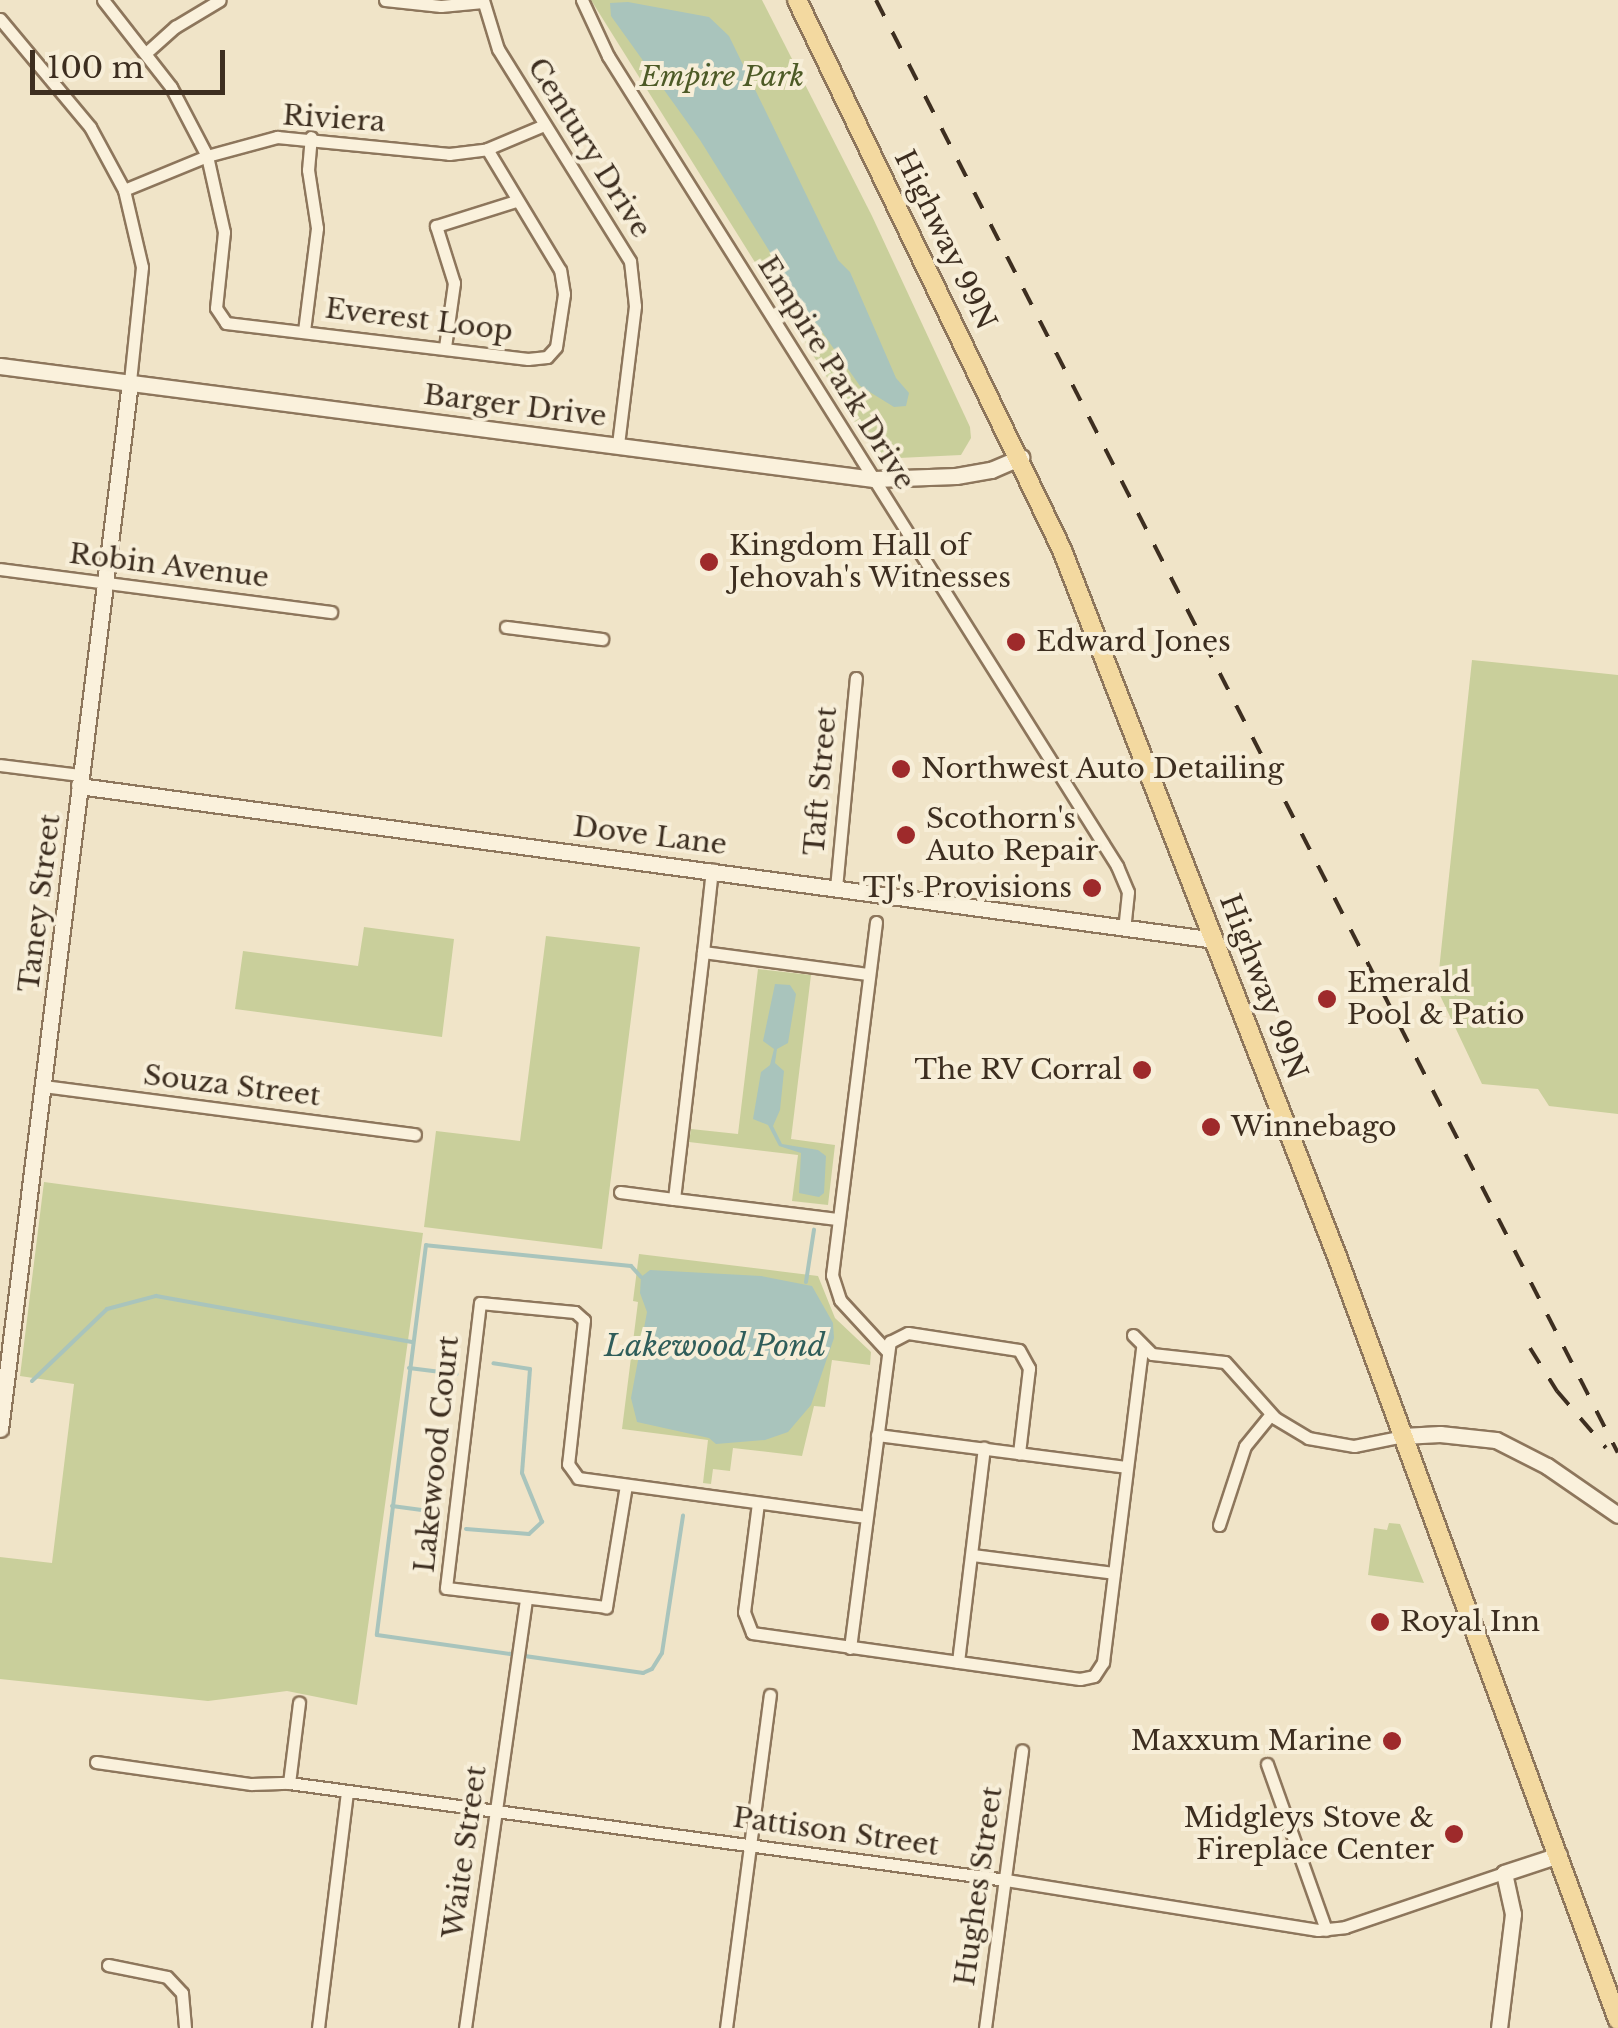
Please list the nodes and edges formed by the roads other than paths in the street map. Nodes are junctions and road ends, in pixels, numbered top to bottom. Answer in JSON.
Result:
{"nodes":[{"id":1,"x":103,"y":0,"type":"edge"},
{"id":2,"x":220,"y":0,"type":"edge"},
{"id":3,"x":385,"y":0,"type":"edge"},
{"id":4,"x":582,"y":0,"type":"edge"},
{"id":5,"x":797,"y":0,"type":"edge"},
{"id":6,"x":483,"y":1,"type":"edge"},
{"id":7,"x":0,"y":19,"type":"edge"},
{"id":8,"x":147,"y":52,"type":"junction"},
{"id":9,"x":544,"y":125,"type":"junction"},
{"id":10,"x":311,"y":137,"type":"junction"},
{"id":11,"x":488,"y":149,"type":"junction"},
{"id":12,"x":207,"y":156,"type":"junction"},
{"id":13,"x":124,"y":190,"type":"junction"},
{"id":14,"x":516,"y":202,"type":"junction"},
{"id":15,"x":304,"y":331,"type":"junction"},
{"id":16,"x":445,"y":347,"type":"junction"},
{"id":17,"x":0,"y":366,"type":"edge"},
{"id":18,"x":130,"y":382,"type":"junction"},
{"id":19,"x":618,"y":444,"type":"junction"},
{"id":20,"x":1021,"y":457,"type":"junction"},
{"id":21,"x":874,"y":479,"type":"junction"},
{"id":22,"x":0,"y":570,"type":"edge"},
{"id":23,"x":104,"y":583,"type":"junction"},
{"id":24,"x":331,"y":612,"type":"dead end"},
{"id":25,"x":506,"y":628,"type":"dead end"},
{"id":26,"x":602,"y":639,"type":"dead end"},
{"id":27,"x":856,"y":678,"type":"dead end"},
{"id":28,"x":0,"y":764,"type":"edge"},
{"id":29,"x":80,"y":780,"type":"junction"},
{"id":30,"x":712,"y":869,"type":"junction"},
{"id":31,"x":836,"y":888,"type":"junction"},
{"id":32,"x":876,"y":922,"type":"dead end"},
{"id":33,"x":1124,"y":928,"type":"junction"},
{"id":34,"x":1214,"y":940,"type":"junction"},
{"id":35,"x":703,"y":952,"type":"junction"},
{"id":36,"x":868,"y":974,"type":"junction"},
{"id":37,"x":42,"y":1086,"type":"junction"},
{"id":38,"x":415,"y":1134,"type":"dead end"},
{"id":39,"x":620,"y":1192,"type":"dead end"},
{"id":40,"x":674,"y":1199,"type":"junction"},
{"id":41,"x":837,"y":1218,"type":"junction"},
{"id":42,"x":1133,"y":1335,"type":"dead end"},
{"id":43,"x":1142,"y":1347,"type":"junction"},
{"id":44,"x":887,"y":1351,"type":"junction"},
{"id":45,"x":1271,"y":1414,"type":"junction"},
{"id":46,"x":0,"y":1429,"type":"edge"},
{"id":47,"x":877,"y":1435,"type":"junction"},
{"id":48,"x":1403,"y":1436,"type":"junction"},
{"id":49,"x":984,"y":1448,"type":"junction"},
{"id":50,"x":1019,"y":1453,"type":"junction"},
{"id":51,"x":1126,"y":1466,"type":"junction"},
{"id":52,"x":626,"y":1486,"type":"junction"},
{"id":53,"x":758,"y":1503,"type":"junction"},
{"id":54,"x":1618,"y":1515,"type":"edge"},
{"id":55,"x":866,"y":1517,"type":"junction"},
{"id":56,"x":1219,"y":1526,"type":"dead end"},
{"id":57,"x":972,"y":1555,"type":"junction"},
{"id":58,"x":1114,"y":1572,"type":"junction"},
{"id":59,"x":526,"y":1599,"type":"junction"},
{"id":60,"x":850,"y":1648,"type":"junction"},
{"id":61,"x":958,"y":1662,"type":"junction"},
{"id":62,"x":770,"y":1696,"type":"dead end"},
{"id":63,"x":299,"y":1703,"type":"dead end"},
{"id":64,"x":1022,"y":1750,"type":"dead end"},
{"id":65,"x":96,"y":1762,"type":"dead end"},
{"id":66,"x":1267,"y":1764,"type":"dead end"},
{"id":67,"x":289,"y":1783,"type":"junction"},
{"id":68,"x":348,"y":1792,"type":"junction"},
{"id":69,"x":496,"y":1812,"type":"junction"},
{"id":70,"x":750,"y":1846,"type":"junction"},
{"id":71,"x":1559,"y":1855,"type":"junction"},
{"id":72,"x":1504,"y":1873,"type":"junction"},
{"id":73,"x":1006,"y":1880,"type":"junction"},
{"id":74,"x":1326,"y":1930,"type":"junction"},
{"id":75,"x":108,"y":1966,"type":"dead end"},
{"id":76,"x":1618,"y":2020,"type":"edge"},
{"id":77,"x":185,"y":2028,"type":"edge"},
{"id":78,"x":318,"y":2028,"type":"edge"},
{"id":79,"x":466,"y":2028,"type":"edge"},
{"id":80,"x":726,"y":2028,"type":"edge"},
{"id":81,"x":985,"y":2028,"type":"edge"},
{"id":82,"x":1499,"y":2028,"type":"edge"}],
"edges":[{"from":1,"to":8,"type":"street"},
{"from":2,"to":8,"type":"street"},
{"from":3,"to":6,"type":"street"},
{"from":4,"to":21,"type":"street","name":"Empire Park Drive"},
{"from":5,"to":20,"type":"main road","name":"Highway 99N"},
{"from":6,"to":9,"type":"street","name":"Century Drive"},
{"from":7,"to":13,"type":"street"},
{"from":8,"to":12,"type":"street"},
{"from":9,"to":11,"type":"street","name":"Riviera"},
{"from":9,"to":19,"type":"street","name":"Century Drive"},
{"from":10,"to":11,"type":"street","name":"Riviera"},
{"from":10,"to":12,"type":"street","name":"Riviera"},
{"from":10,"to":15,"type":"street"},
{"from":11,"to":14,"type":"street","name":"Everest Loop"},
{"from":12,"to":13,"type":"street","name":"Riviera"},
{"from":12,"to":15,"type":"street","name":"Everest Loop"},
{"from":13,"to":18,"type":"street"},
{"from":14,"to":16,"type":"street"},
{"from":14,"to":16,"type":"street","name":"Everest Loop"},
{"from":15,"to":16,"type":"street","name":"Everest Loop"},
{"from":17,"to":18,"type":"street","name":"Barger Drive"},
{"from":18,"to":19,"type":"street","name":"Barger Drive"},
{"from":18,"to":23,"type":"street","name":"Taney Street"},
{"from":19,"to":21,"type":"street","name":"Barger Drive"},
{"from":20,"to":21,"type":"street","name":"Barger Drive"},
{"from":20,"to":34,"type":"main road","name":"Highway 99N"},
{"from":21,"to":33,"type":"street","name":"Empire Park Drive"},
{"from":22,"to":23,"type":"street","name":"Robin Avenue"},
{"from":23,"to":24,"type":"street","name":"Robin Avenue"},
{"from":23,"to":29,"type":"street","name":"Taney Street"},
{"from":25,"to":26,"type":"street"},
{"from":27,"to":31,"type":"street","name":"Taft Street"},
{"from":28,"to":29,"type":"street","name":"Dove Lane"},
{"from":29,"to":30,"type":"street","name":"Dove Lane"},
{"from":29,"to":37,"type":"street","name":"Taney Street"},
{"from":30,"to":31,"type":"street","name":"Dove Lane"},
{"from":30,"to":35,"type":"street"},
{"from":31,"to":33,"type":"street","name":"Dove Lane"},
{"from":32,"to":36,"type":"street"},
{"from":33,"to":34,"type":"street","name":"Dove Lane"},
{"from":34,"to":48,"type":"main road","name":"Highway 99N"},
{"from":35,"to":36,"type":"street"},
{"from":35,"to":40,"type":"street"},
{"from":36,"to":41,"type":"street"},
{"from":37,"to":38,"type":"street","name":"Souza Street"},
{"from":37,"to":46,"type":"street","name":"Taney Street"},
{"from":39,"to":40,"type":"street"},
{"from":40,"to":41,"type":"street"},
{"from":41,"to":44,"type":"street"},
{"from":42,"to":43,"type":"street"},
{"from":43,"to":45,"type":"street"},
{"from":43,"to":51,"type":"street"},
{"from":44,"to":47,"type":"street"},
{"from":44,"to":50,"type":"street"},
{"from":45,"to":48,"type":"street"},
{"from":45,"to":56,"type":"street"},
{"from":47,"to":49,"type":"street"},
{"from":47,"to":55,"type":"street"},
{"from":48,"to":54,"type":"street"},
{"from":48,"to":71,"type":"main road","name":"Highway 99N"},
{"from":49,"to":50,"type":"street"},
{"from":49,"to":57,"type":"street"},
{"from":50,"to":51,"type":"street"},
{"from":51,"to":58,"type":"street"},
{"from":52,"to":53,"type":"street","name":"Lakewood Court"},
{"from":52,"to":59,"type":"street","name":"Lakewood Court"},
{"from":52,"to":59,"type":"street","name":"Lakewood Court"},
{"from":53,"to":55,"type":"street","name":"Lakewood Court"},
{"from":53,"to":60,"type":"street"},
{"from":55,"to":60,"type":"street"},
{"from":57,"to":58,"type":"street"},
{"from":57,"to":61,"type":"street"},
{"from":58,"to":61,"type":"street"},
{"from":59,"to":69,"type":"street","name":"Waite Street"},
{"from":60,"to":61,"type":"street"},
{"from":62,"to":70,"type":"street"},
{"from":63,"to":67,"type":"street"},
{"from":64,"to":73,"type":"street","name":"Hughes Street"},
{"from":65,"to":67,"type":"street","name":"Pattison Street"},
{"from":66,"to":74,"type":"street"},
{"from":67,"to":68,"type":"street","name":"Pattison Street"},
{"from":68,"to":69,"type":"street","name":"Pattison Street"},
{"from":68,"to":78,"type":"street"},
{"from":69,"to":70,"type":"street","name":"Pattison Street"},
{"from":69,"to":79,"type":"street","name":"Waite Street"},
{"from":70,"to":73,"type":"street","name":"Pattison Street"},
{"from":70,"to":80,"type":"street"},
{"from":71,"to":72,"type":"street","name":"Pattison Street"},
{"from":71,"to":76,"type":"main road","name":"Highway 99N"},
{"from":72,"to":74,"type":"street","name":"Pattison Street"},
{"from":72,"to":82,"type":"street"},
{"from":73,"to":74,"type":"street","name":"Pattison Street"},
{"from":73,"to":81,"type":"street","name":"Hughes Street"},
{"from":75,"to":77,"type":"street"}]}
